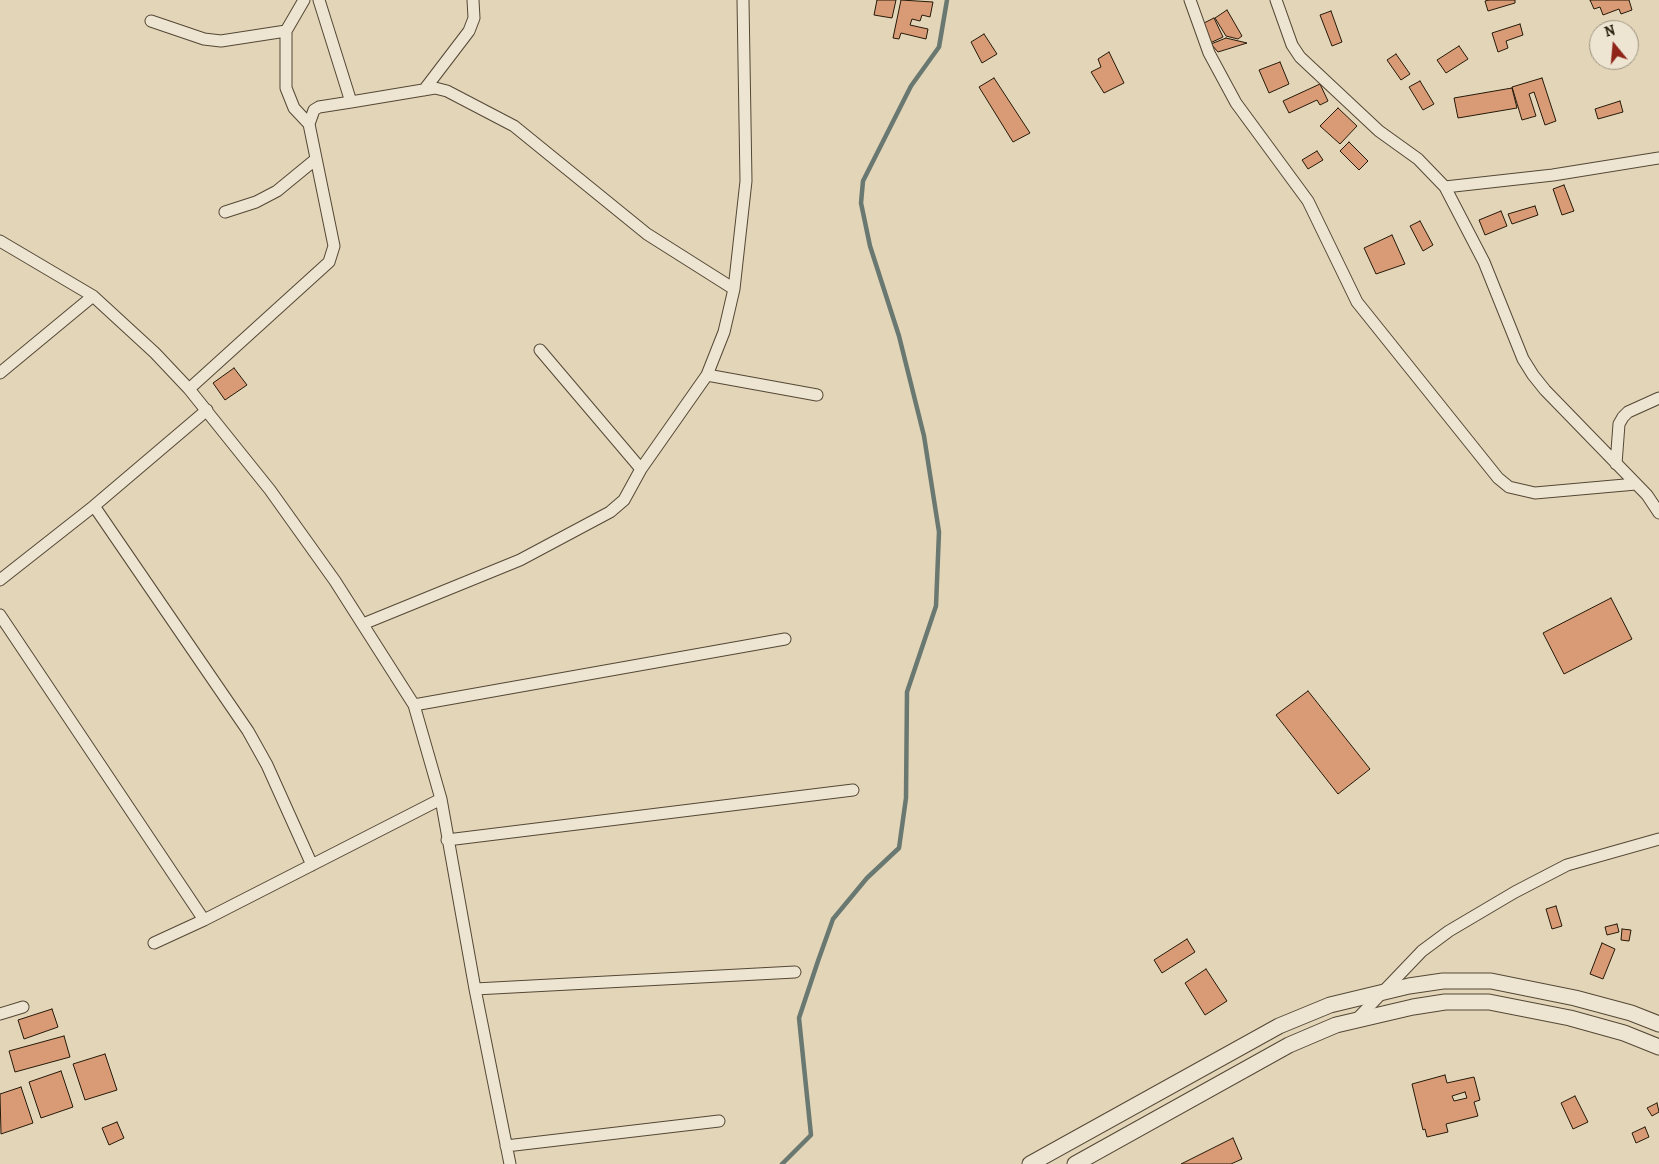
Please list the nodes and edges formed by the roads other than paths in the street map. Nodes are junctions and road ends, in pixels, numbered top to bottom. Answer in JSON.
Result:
{"nodes":[{"id":1,"x":304,"y":0,"type":"edge"},
{"id":2,"x":319,"y":0,"type":"edge"},
{"id":3,"x":473,"y":0,"type":"edge"},
{"id":4,"x":743,"y":0,"type":"edge"},
{"id":5,"x":1190,"y":0,"type":"edge"},
{"id":6,"x":1276,"y":0,"type":"edge"},
{"id":7,"x":152,"y":21,"type":"dead end"},
{"id":8,"x":286,"y":32,"type":"junction"},
{"id":9,"x":424,"y":90,"type":"junction"},
{"id":10,"x":351,"y":102,"type":"junction"},
{"id":11,"x":309,"y":124,"type":"junction"},
{"id":12,"x":1659,"y":158,"type":"edge"},
{"id":13,"x":316,"y":159,"type":"junction"},
{"id":14,"x":1445,"y":186,"type":"junction"},
{"id":15,"x":225,"y":212,"type":"dead end"},
{"id":16,"x":0,"y":241,"type":"edge"},
{"id":17,"x":734,"y":290,"type":"junction"},
{"id":18,"x":93,"y":296,"type":"junction"},
{"id":19,"x":540,"y":350,"type":"dead end"},
{"id":20,"x":0,"y":373,"type":"edge"},
{"id":21,"x":707,"y":375,"type":"junction"},
{"id":22,"x":189,"y":389,"type":"junction"},
{"id":23,"x":817,"y":395,"type":"dead end"},
{"id":24,"x":1659,"y":398,"type":"edge"},
{"id":25,"x":207,"y":410,"type":"junction"},
{"id":26,"x":1616,"y":464,"type":"junction"},
{"id":27,"x":641,"y":469,"type":"junction"},
{"id":28,"x":1636,"y":484,"type":"junction"},
{"id":29,"x":94,"y":506,"type":"junction"},
{"id":30,"x":1659,"y":513,"type":"edge"},
{"id":31,"x":0,"y":580,"type":"edge"},
{"id":32,"x":0,"y":615,"type":"edge"},
{"id":33,"x":363,"y":624,"type":"junction"},
{"id":34,"x":785,"y":639,"type":"dead end"},
{"id":35,"x":414,"y":705,"type":"junction"},
{"id":36,"x":853,"y":790,"type":"dead end"},
{"id":37,"x":441,"y":799,"type":"junction"},
{"id":38,"x":1659,"y":839,"type":"edge"},
{"id":39,"x":447,"y":840,"type":"junction"},
{"id":40,"x":312,"y":865,"type":"junction"},
{"id":41,"x":204,"y":920,"type":"junction"},
{"id":42,"x":154,"y":943,"type":"dead end"},
{"id":43,"x":795,"y":972,"type":"dead end"},
{"id":44,"x":475,"y":989,"type":"junction"},
{"id":45,"x":1380,"y":994,"type":"junction"},
{"id":46,"x":23,"y":1007,"type":"dead end"},
{"id":47,"x":0,"y":1014,"type":"edge"},
{"id":48,"x":1357,"y":1019,"type":"junction"},
{"id":49,"x":1659,"y":1024,"type":"edge"},
{"id":50,"x":1659,"y":1047,"type":"edge"},
{"id":51,"x":719,"y":1121,"type":"dead end"},
{"id":52,"x":506,"y":1146,"type":"junction"},
{"id":53,"x":510,"y":1164,"type":"edge"},
{"id":54,"x":1030,"y":1164,"type":"edge"},
{"id":55,"x":1075,"y":1164,"type":"edge"}],
"edges":[{"from":1,"to":8,"type":"street"},
{"from":2,"to":10,"type":"street"},
{"from":3,"to":9,"type":"street"},
{"from":4,"to":17,"type":"street"},
{"from":5,"to":28,"type":"street"},
{"from":6,"to":14,"type":"street"},
{"from":7,"to":8,"type":"street"},
{"from":8,"to":11,"type":"street"},
{"from":9,"to":10,"type":"street"},
{"from":9,"to":17,"type":"street"},
{"from":10,"to":11,"type":"street"},
{"from":11,"to":13,"type":"street"},
{"from":12,"to":14,"type":"street"},
{"from":13,"to":15,"type":"street"},
{"from":13,"to":22,"type":"street"},
{"from":14,"to":26,"type":"street"},
{"from":16,"to":18,"type":"street"},
{"from":17,"to":21,"type":"street"},
{"from":18,"to":20,"type":"street"},
{"from":18,"to":22,"type":"street"},
{"from":19,"to":27,"type":"street"},
{"from":21,"to":23,"type":"street"},
{"from":21,"to":27,"type":"street"},
{"from":22,"to":25,"type":"street"},
{"from":24,"to":26,"type":"street"},
{"from":25,"to":29,"type":"street"},
{"from":25,"to":33,"type":"street"},
{"from":26,"to":28,"type":"street"},
{"from":27,"to":33,"type":"street"},
{"from":28,"to":30,"type":"street"},
{"from":29,"to":31,"type":"street"},
{"from":29,"to":40,"type":"street"},
{"from":32,"to":41,"type":"street"},
{"from":33,"to":35,"type":"street"},
{"from":34,"to":35,"type":"street"},
{"from":35,"to":37,"type":"street"},
{"from":36,"to":39,"type":"street"},
{"from":37,"to":39,"type":"street"},
{"from":37,"to":40,"type":"street"},
{"from":38,"to":45,"type":"street"},
{"from":39,"to":44,"type":"street"},
{"from":40,"to":41,"type":"street"},
{"from":41,"to":42,"type":"street"},
{"from":43,"to":44,"type":"street"},
{"from":44,"to":52,"type":"street"},
{"from":45,"to":48,"type":"street"},
{"from":45,"to":49,"type":"street"},
{"from":45,"to":54,"type":"street"},
{"from":46,"to":47,"type":"street"},
{"from":48,"to":50,"type":"street"},
{"from":48,"to":55,"type":"street"},
{"from":51,"to":52,"type":"street"},
{"from":52,"to":53,"type":"street"}]}
